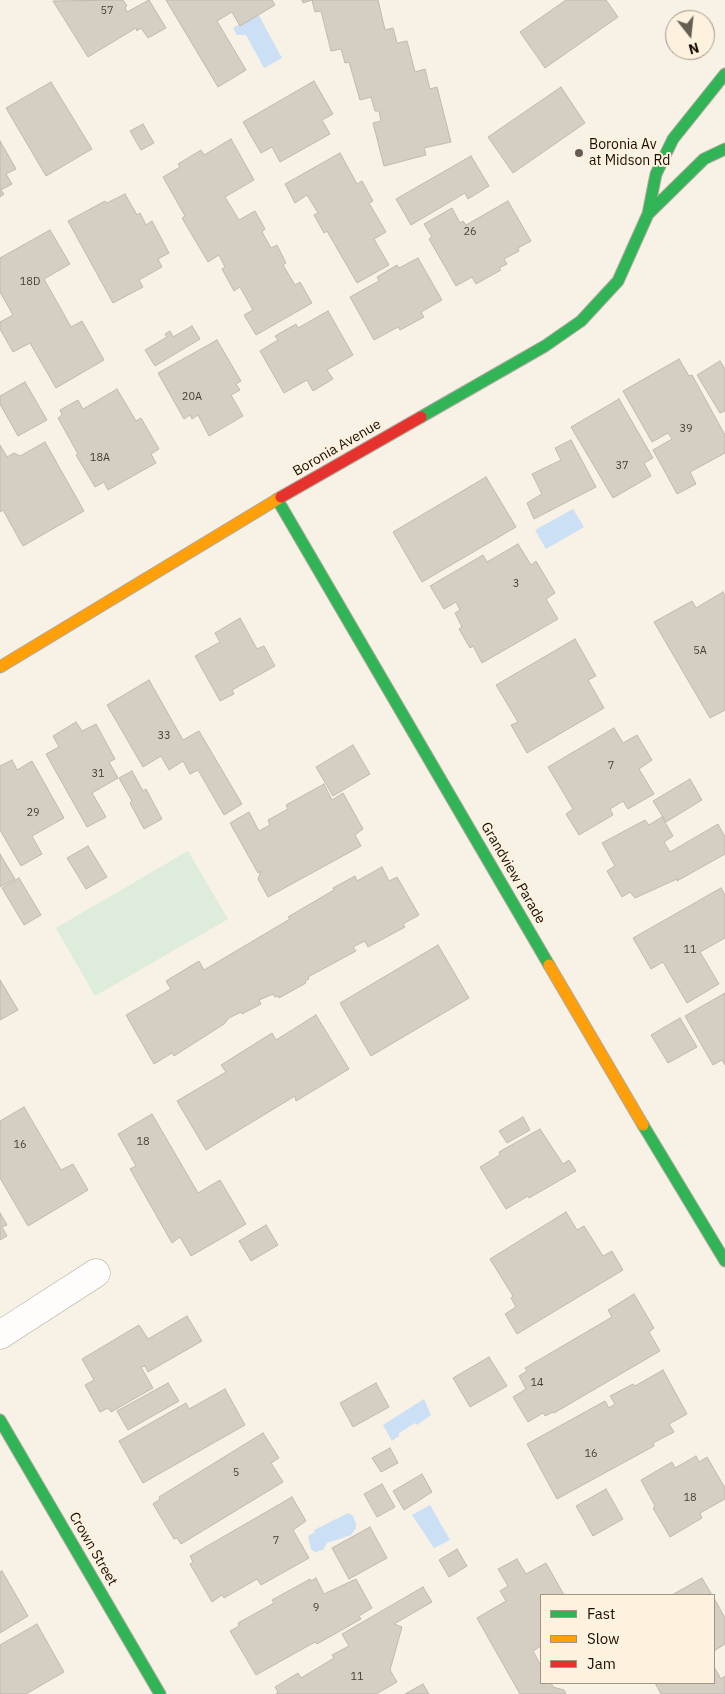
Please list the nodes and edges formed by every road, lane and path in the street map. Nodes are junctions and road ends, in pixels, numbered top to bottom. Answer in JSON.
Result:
{"nodes":[{"id":1,"x":725,"y":74,"type":"edge"},
{"id":2,"x":725,"y":149,"type":"edge"},
{"id":3,"x":648,"y":214,"type":"junction"},
{"id":4,"x":277,"y":499,"type":"junction"},
{"id":5,"x":0,"y":667,"type":"edge"},
{"id":6,"x":725,"y":1260,"type":"edge"},
{"id":7,"x":96,"y":1273,"type":"dead end"},
{"id":8,"x":0,"y":1334,"type":"edge"},
{"id":9,"x":0,"y":1420,"type":"edge"},
{"id":10,"x":160,"y":1694,"type":"edge"}],
"edges":[{"from":1,"to":3,"type":"street","name":"Boronia Avenue"},
{"from":2,"to":3,"type":"street","name":"Boronia Avenue"},
{"from":3,"to":4,"type":"street","name":"Boronia Avenue"},
{"from":4,"to":5,"type":"street","name":"Boronia Avenue"},
{"from":4,"to":6,"type":"street","name":"Grandview Parade"},
{"from":7,"to":8,"type":"street"},
{"from":9,"to":10,"type":"street","name":"Crown Street"}]}
